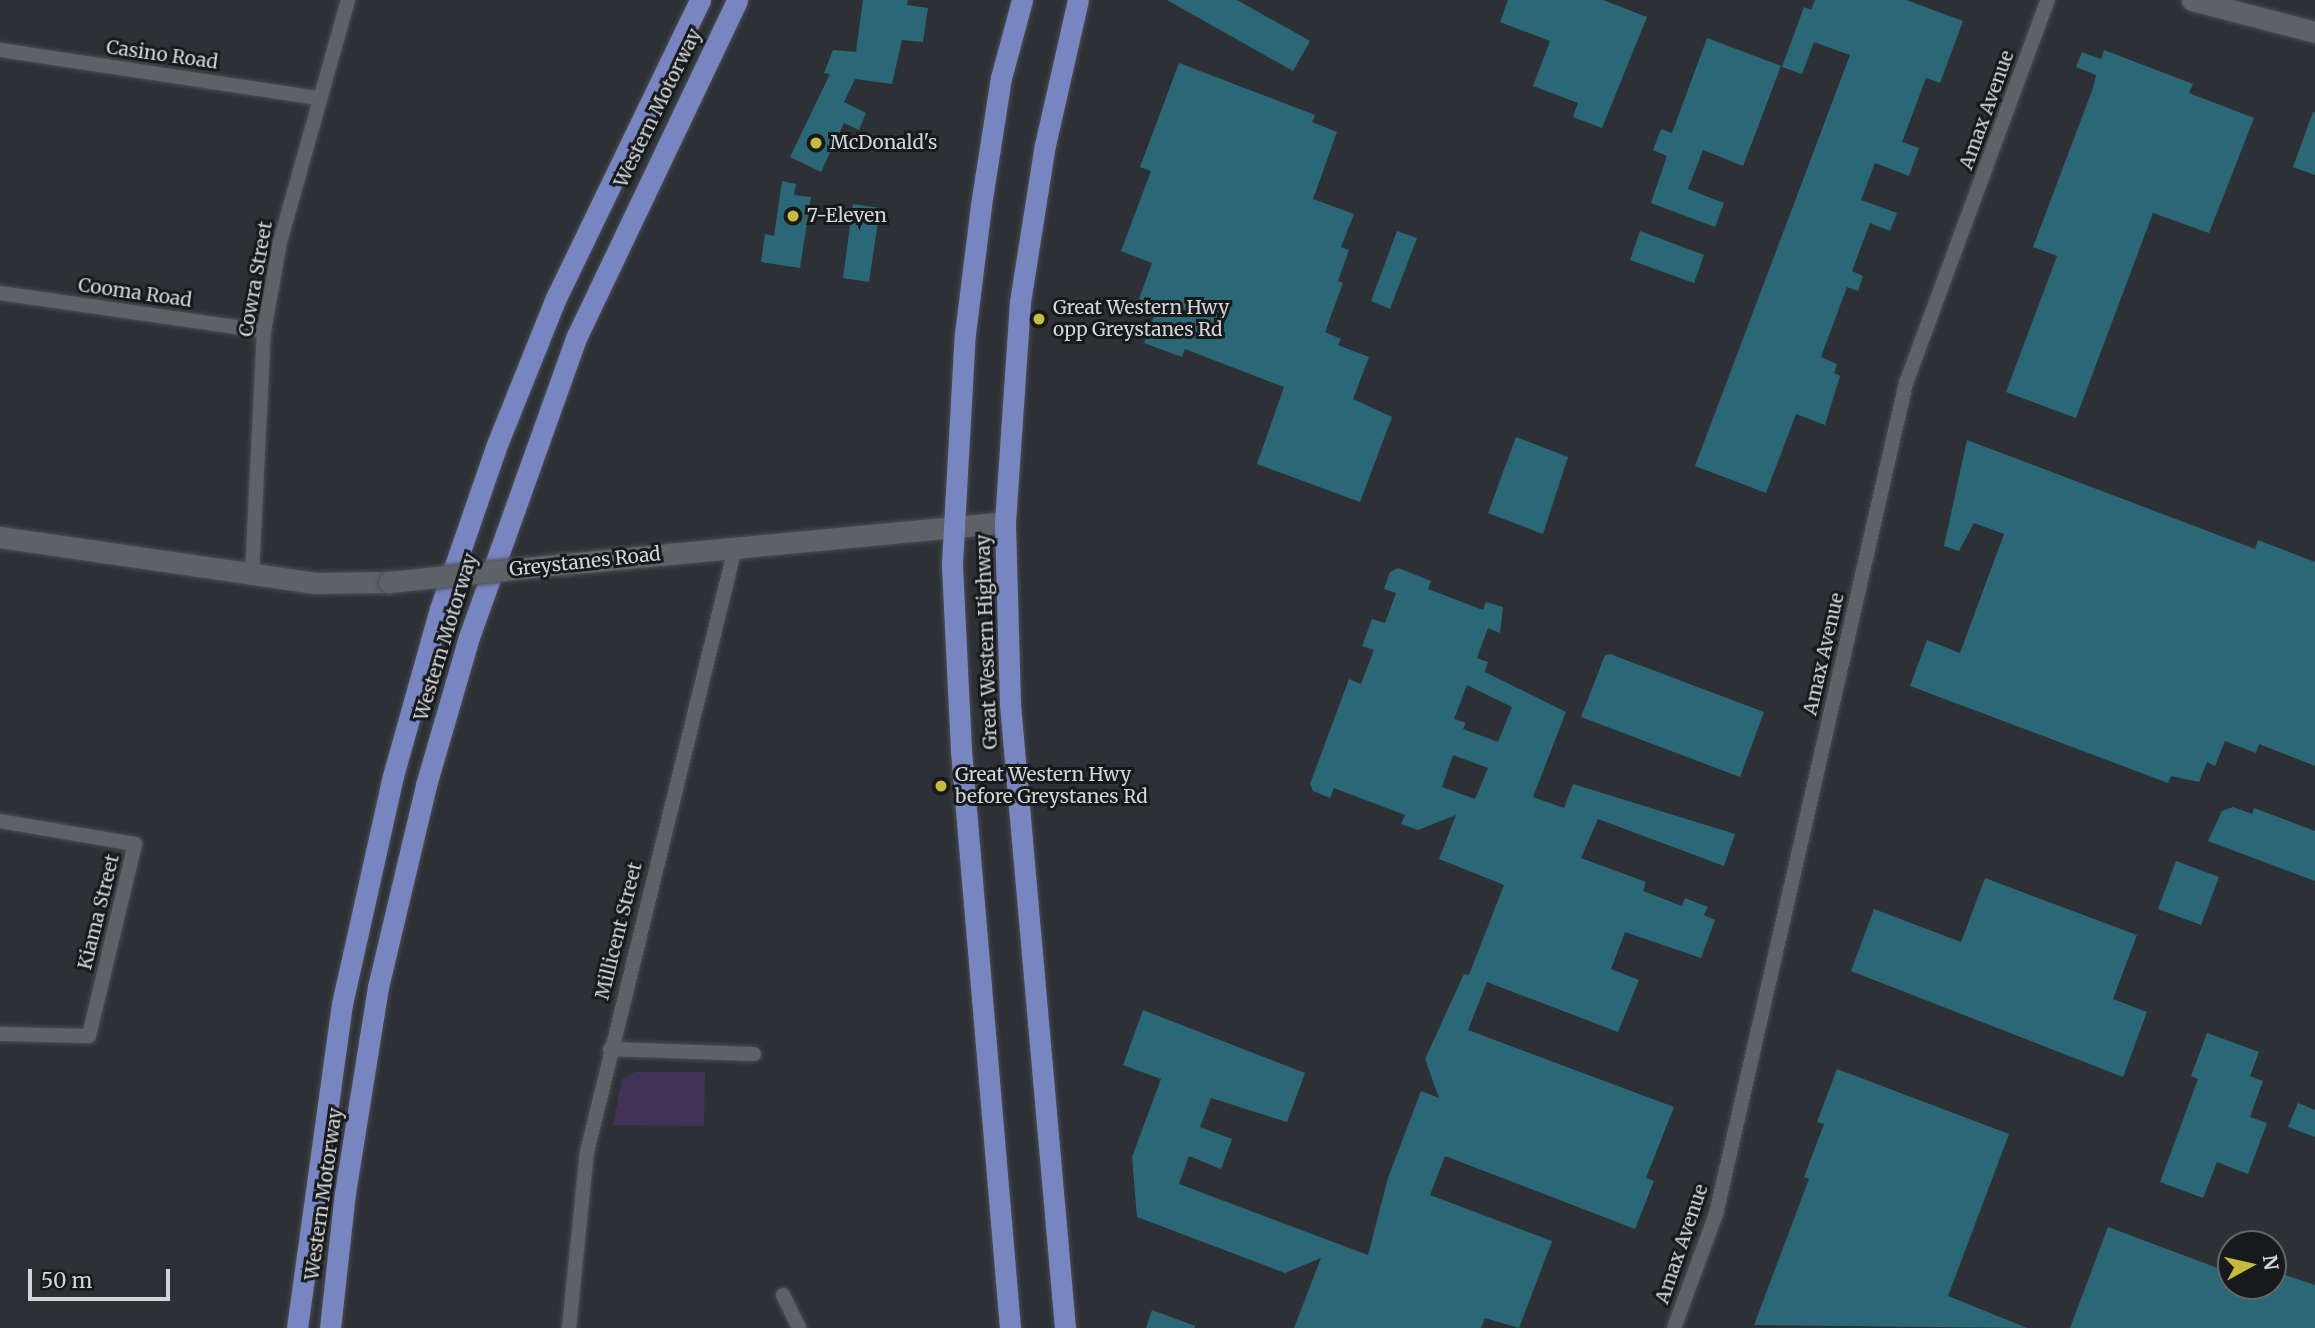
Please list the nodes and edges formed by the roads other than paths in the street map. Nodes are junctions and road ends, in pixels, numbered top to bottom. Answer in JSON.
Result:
{"nodes":[{"id":1,"x":348,"y":0,"type":"edge"},
{"id":2,"x":699,"y":0,"type":"edge"},
{"id":3,"x":737,"y":0,"type":"edge"},
{"id":4,"x":1022,"y":0,"type":"edge"},
{"id":5,"x":1079,"y":0,"type":"edge"},
{"id":6,"x":2048,"y":0,"type":"edge"},
{"id":7,"x":2192,"y":0,"type":"edge"},
{"id":8,"x":2315,"y":32,"type":"edge"},
{"id":9,"x":0,"y":50,"type":"edge"},
{"id":10,"x":319,"y":98,"type":"junction"},
{"id":11,"x":0,"y":293,"type":"edge"},
{"id":12,"x":264,"y":331,"type":"junction"},
{"id":13,"x":1005,"y":522,"type":"junction"},
{"id":14,"x":953,"y":527,"type":"junction"},
{"id":15,"x":0,"y":537,"type":"edge"},
{"id":16,"x":735,"y":548,"type":"junction"},
{"id":17,"x":252,"y":574,"type":"junction"},
{"id":18,"x":0,"y":821,"type":"edge"},
{"id":19,"x":0,"y":1034,"type":"edge"},
{"id":20,"x":610,"y":1049,"type":"junction"},
{"id":21,"x":754,"y":1054,"type":"dead end"},
{"id":22,"x":783,"y":1295,"type":"dead end"},
{"id":23,"x":297,"y":1328,"type":"edge"},
{"id":24,"x":330,"y":1328,"type":"edge"},
{"id":25,"x":569,"y":1328,"type":"edge"},
{"id":26,"x":799,"y":1328,"type":"edge"},
{"id":27,"x":1010,"y":1328,"type":"edge"},
{"id":28,"x":1065,"y":1328,"type":"edge"},
{"id":29,"x":1674,"y":1328,"type":"edge"}],
"edges":[{"from":1,"to":10,"type":"street","name":"Cowra Street"},
{"from":2,"to":23,"type":"highway","name":"Western Motorway"},
{"from":3,"to":24,"type":"highway","name":"Western Motorway"},
{"from":4,"to":14,"type":"highway","name":"Great Western Highway"},
{"from":5,"to":13,"type":"highway","name":"Great Western Highway"},
{"from":6,"to":29,"type":"street","name":"Amax Avenue"},
{"from":7,"to":8,"type":"main road"},
{"from":9,"to":10,"type":"street","name":"Casino Road"},
{"from":10,"to":12,"type":"street","name":"Cowra Street"},
{"from":11,"to":12,"type":"street","name":"Cooma Road"},
{"from":12,"to":17,"type":"street","name":"Cowra Street"},
{"from":13,"to":14,"type":"main road","name":"Greystanes Road"},
{"from":13,"to":28,"type":"highway","name":"Great Western Highway"},
{"from":14,"to":16,"type":"main road","name":"Greystanes Road"},
{"from":14,"to":27,"type":"highway","name":"Great Western Highway"},
{"from":15,"to":17,"type":"main road","name":"Greystanes Road"},
{"from":16,"to":17,"type":"main road","name":"Greystanes Road","bridge":true},
{"from":16,"to":20,"type":"street","name":"Millicent Street"},
{"from":18,"to":19,"type":"street","name":"Kiama Street"},
{"from":20,"to":21,"type":"street"},
{"from":20,"to":25,"type":"street","name":"Millicent Street"},
{"from":22,"to":26,"type":"street"}]}
